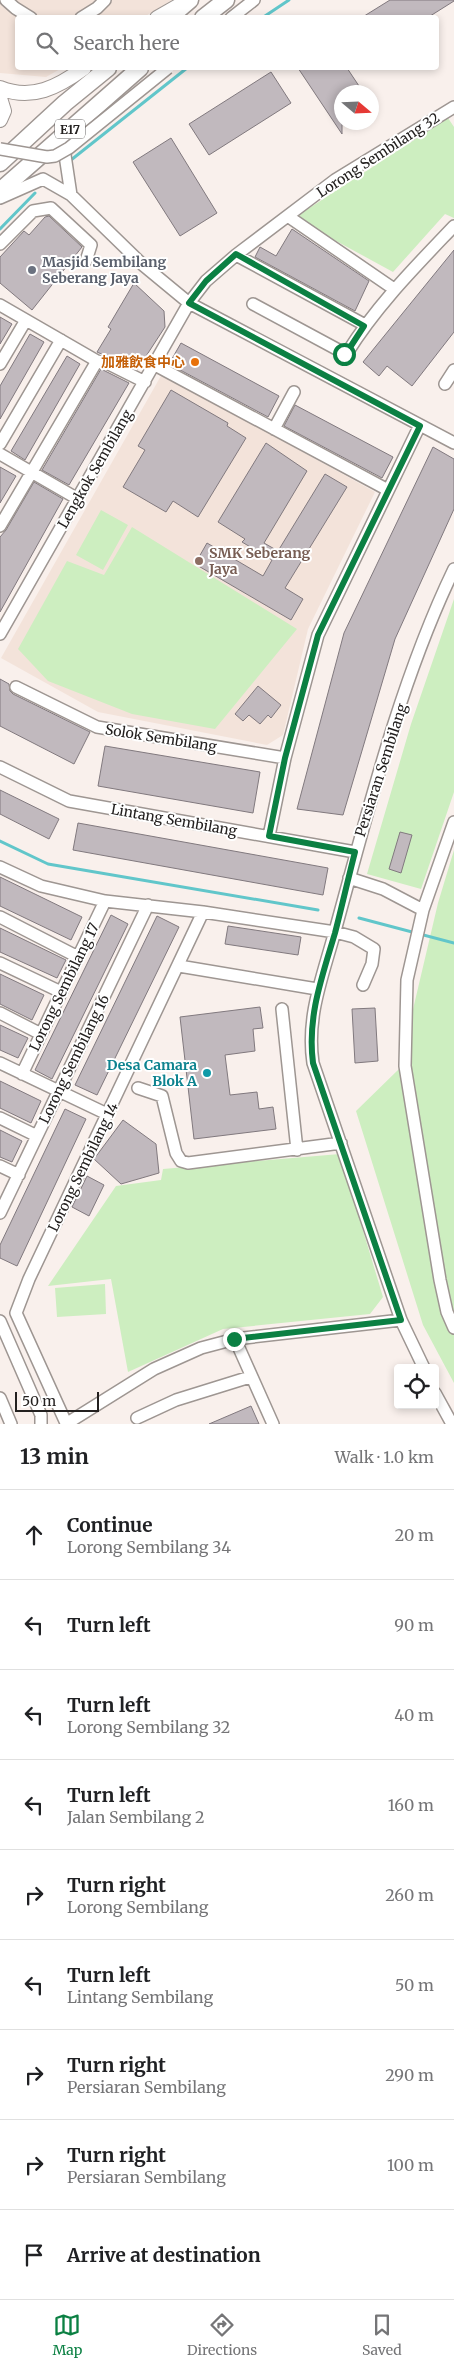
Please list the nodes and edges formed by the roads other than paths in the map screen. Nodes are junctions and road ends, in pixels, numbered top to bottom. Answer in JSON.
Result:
{"nodes":[{"id":1,"x":6,"y":0,"type":"edge"},
{"id":2,"x":105,"y":0,"type":"edge"},
{"id":3,"x":190,"y":0,"type":"edge"},
{"id":4,"x":226,"y":0,"type":"edge"},
{"id":5,"x":254,"y":0,"type":"edge"},
{"id":6,"x":26,"y":15,"type":"edge"},
{"id":7,"x":86,"y":15,"type":"edge"},
{"id":8,"x":162,"y":15,"type":"edge"},
{"id":9,"x":172,"y":15,"type":"edge"},
{"id":10,"x":207,"y":15,"type":"edge"},
{"id":11,"x":235,"y":15,"type":"edge"},
{"id":12,"x":81,"y":70,"type":"edge"},
{"id":13,"x":106,"y":70,"type":"edge"},
{"id":14,"x":138,"y":70,"type":"edge"},
{"id":15,"x":166,"y":70,"type":"edge"},
{"id":16,"x":0,"y":88,"type":"edge"},
{"id":17,"x":0,"y":98,"type":"edge"},
{"id":18,"x":453,"y":110,"type":"edge"},
{"id":19,"x":0,"y":120,"type":"edge"},
{"id":20,"x":71,"y":128,"type":"junction"},
{"id":21,"x":0,"y":149,"type":"edge"},
{"id":22,"x":0,"y":163,"type":"edge"},
{"id":23,"x":0,"y":191,"type":"edge"},
{"id":24,"x":71,"y":195,"type":"junction"},
{"id":25,"x":0,"y":198,"type":"edge"},
{"id":26,"x":288,"y":217,"type":"junction"},
{"id":27,"x":454,"y":226,"type":"edge"},
{"id":28,"x":0,"y":244,"type":"edge"},
{"id":29,"x":236,"y":254,"type":"junction"},
{"id":30,"x":86,"y":261,"type":"dead end"},
{"id":31,"x":394,"y":289,"type":"junction"},
{"id":32,"x":189,"y":303,"type":"junction"},
{"id":33,"x":253,"y":304,"type":"dead end"},
{"id":34,"x":0,"y":305,"type":"edge"},
{"id":35,"x":26,"y":320,"type":"junction"},
{"id":36,"x":364,"y":326,"type":"junction"},
{"id":37,"x":61,"y":340,"type":"junction"},
{"id":38,"x":97,"y":361,"type":"junction"},
{"id":39,"x":0,"y":364,"type":"edge"},
{"id":40,"x":155,"y":365,"type":"junction"},
{"id":41,"x":454,"y":370,"type":"edge"},
{"id":42,"x":146,"y":382,"type":"junction"},
{"id":43,"x":445,"y":384,"type":"dead end"},
{"id":44,"x":294,"y":392,"type":"dead end"},
{"id":45,"x":420,"y":426,"type":"junction"},
{"id":46,"x":274,"y":429,"type":"junction"},
{"id":47,"x":454,"y":443,"type":"edge"},
{"id":48,"x":0,"y":444,"type":"edge"},
{"id":49,"x":0,"y":454,"type":"edge"},
{"id":50,"x":32,"y":473,"type":"junction"},
{"id":51,"x":388,"y":490,"type":"junction"},
{"id":52,"x":78,"y":499,"type":"junction"},
{"id":53,"x":0,"y":526,"type":"edge"},
{"id":54,"x":454,"y":569,"type":"edge"},
{"id":55,"x":0,"y":634,"type":"edge"},
{"id":56,"x":16,"y":687,"type":"dead end"},
{"id":57,"x":285,"y":758,"type":"junction"},
{"id":58,"x":0,"y":767,"type":"edge"},
{"id":59,"x":454,"y":822,"type":"edge"},
{"id":60,"x":269,"y":836,"type":"junction"},
{"id":61,"x":355,"y":852,"type":"junction"},
{"id":62,"x":0,"y":867,"type":"edge"},
{"id":63,"x":349,"y":878,"type":"junction"},
{"id":64,"x":105,"y":901,"type":"junction"},
{"id":65,"x":148,"y":905,"type":"junction"},
{"id":66,"x":423,"y":910,"type":"junction"},
{"id":67,"x":203,"y":912,"type":"junction"},
{"id":68,"x":0,"y":917,"type":"edge"},
{"id":69,"x":335,"y":932,"type":"junction"},
{"id":70,"x":78,"y":956,"type":"junction"},
{"id":71,"x":0,"y":963,"type":"edge"},
{"id":72,"x":179,"y":966,"type":"junction"},
{"id":73,"x":364,"y":985,"type":"dead end"},
{"id":74,"x":317,"y":989,"type":"junction"},
{"id":75,"x":61,"y":992,"type":"junction"},
{"id":76,"x":282,"y":1009,"type":"dead end"},
{"id":77,"x":0,"y":1013,"type":"edge"},
{"id":78,"x":41,"y":1034,"type":"junction"},
{"id":79,"x":0,"y":1063,"type":"edge"},
{"id":80,"x":22,"y":1074,"type":"junction"},
{"id":81,"x":138,"y":1088,"type":"dead end"},
{"id":82,"x":59,"y":1091,"type":"junction"},
{"id":83,"x":107,"y":1114,"type":"junction"},
{"id":84,"x":0,"y":1118,"type":"edge"},
{"id":85,"x":37,"y":1136,"type":"junction"},
{"id":86,"x":340,"y":1143,"type":"junction"},
{"id":87,"x":297,"y":1150,"type":"junction"},
{"id":88,"x":0,"y":1166,"type":"edge"},
{"id":89,"x":19,"y":1175,"type":"junction"},
{"id":90,"x":0,"y":1213,"type":"edge"},
{"id":91,"x":16,"y":1313,"type":"junction"},
{"id":92,"x":401,"y":1320,"type":"junction"},
{"id":93,"x":0,"y":1321,"type":"edge"},
{"id":94,"x":454,"y":1328,"type":"edge"},
{"id":95,"x":234,"y":1339,"type":"junction"},
{"id":96,"x":422,"y":1364,"type":"edge"},
{"id":97,"x":250,"y":1377,"type":"junction"},
{"id":98,"x":0,"y":1398,"type":"edge"},
{"id":99,"x":439,"y":1400,"type":"edge"},
{"id":100,"x":137,"y":1418,"type":"dead end"},
{"id":101,"x":11,"y":1424,"type":"edge"},
{"id":102,"x":41,"y":1424,"type":"edge"},
{"id":103,"x":66,"y":1424,"type":"edge"},
{"id":104,"x":273,"y":1424,"type":"edge"},
{"id":105,"x":452,"y":1424,"type":"edge"}],
"edges":[{"from":1,"to":6,"type":"street"},
{"from":2,"to":7,"type":"street"},
{"from":3,"to":8,"type":"main road"},
{"from":3,"to":9,"type":"highway"},
{"from":4,"to":10,"type":"highway"},
{"from":5,"to":11,"type":"street"},
{"from":12,"to":16,"type":"main road"},
{"from":13,"to":22,"type":"highway","number":"E17"},
{"from":14,"to":20,"type":"highway","number":"E17"},
{"from":15,"to":21,"type":"street","bridge":true},
{"from":17,"to":19,"type":"main road"},
{"from":18,"to":26,"type":"street","name":"Lorong Sembilang 32"},
{"from":20,"to":23,"type":"highway","number":"E17"},
{"from":20,"to":24,"type":"street"},
{"from":24,"to":25,"type":"street"},
{"from":24,"to":32,"type":"street"},
{"from":26,"to":29,"type":"street","name":"Lorong Sembilang 32"},
{"from":26,"to":31,"type":"street"},
{"from":27,"to":31,"type":"street"},
{"from":28,"to":30,"type":"street"},
{"from":29,"to":32,"type":"street","name":"Lorong Sembilang 32"},
{"from":29,"to":36,"type":"street"},
{"from":31,"to":36,"type":"street"},
{"from":32,"to":40,"type":"street","name":"Lengkok Sembilang"},
{"from":32,"to":45,"type":"street"},
{"from":33,"to":36,"type":"street"},
{"from":34,"to":35,"type":"street"},
{"from":35,"to":37,"type":"street"},
{"from":35,"to":39,"type":"street"},
{"from":37,"to":38,"type":"street"},
{"from":37,"to":48,"type":"street"},
{"from":38,"to":42,"type":"street"},
{"from":38,"to":50,"type":"street"},
{"from":40,"to":42,"type":"street","name":"Lengkok Sembilang"},
{"from":40,"to":46,"type":"street"},
{"from":41,"to":43,"type":"street"},
{"from":42,"to":52,"type":"street","name":"Lengkok Sembilang"},
{"from":44,"to":46,"type":"street"},
{"from":45,"to":47,"type":"street"},
{"from":45,"to":51,"type":"street"},
{"from":46,"to":51,"type":"street"},
{"from":49,"to":50,"type":"street"},
{"from":50,"to":52,"type":"street"},
{"from":50,"to":53,"type":"street"},
{"from":51,"to":57,"type":"street"},
{"from":52,"to":55,"type":"street","name":"Lengkok Sembilang"},
{"from":54,"to":61,"type":"street","name":"Persiaran Sembilang"},
{"from":56,"to":57,"type":"street","name":"Solok Sembilang"},
{"from":57,"to":60,"type":"street"},
{"from":58,"to":60,"type":"street","name":"Lintang Sembilang"},
{"from":59,"to":66,"type":"street"},
{"from":60,"to":61,"type":"street","name":"Lintang Sembilang"},
{"from":61,"to":63,"type":"street","name":"Persiaran Sembilang"},
{"from":62,"to":64,"type":"street"},
{"from":63,"to":66,"type":"street"},
{"from":63,"to":69,"type":"street","name":"Persiaran Sembilang"},
{"from":64,"to":65,"type":"street"},
{"from":64,"to":70,"type":"street","name":"Lorong Sembilang 17"},
{"from":65,"to":67,"type":"street"},
{"from":65,"to":82,"type":"street","name":"Lorong Sembilang 16"},
{"from":66,"to":94,"type":"street"},
{"from":67,"to":69,"type":"street"},
{"from":67,"to":72,"type":"street","name":"Lorong Sembilang 14"},
{"from":68,"to":70,"type":"street"},
{"from":69,"to":73,"type":"street"},
{"from":69,"to":74,"type":"street","name":"Persiaran Sembilang"},
{"from":70,"to":75,"type":"street","name":"Lorong Sembilang 17"},
{"from":71,"to":75,"type":"street"},
{"from":72,"to":74,"type":"street"},
{"from":72,"to":83,"type":"street","name":"Lorong Sembilang 14"},
{"from":74,"to":86,"type":"street","name":"Persiaran Sembilang"},
{"from":75,"to":78,"type":"street","name":"Lorong Sembilang 17"},
{"from":76,"to":87,"type":"street"},
{"from":77,"to":78,"type":"street"},
{"from":78,"to":80,"type":"street","name":"Lorong Sembilang 17"},
{"from":79,"to":80,"type":"street"},
{"from":80,"to":82,"type":"street"},
{"from":81,"to":87,"type":"street"},
{"from":82,"to":83,"type":"street"},
{"from":82,"to":85,"type":"street","name":"Lorong Sembilang 16"},
{"from":83,"to":91,"type":"street","name":"Lorong Sembilang 14"},
{"from":84,"to":85,"type":"street"},
{"from":85,"to":89,"type":"street","name":"Lorong Sembilang 16"},
{"from":86,"to":87,"type":"street"},
{"from":86,"to":92,"type":"street","name":"Persiaran Sembilang"},
{"from":88,"to":89,"type":"street"},
{"from":89,"to":90,"type":"street","name":"Lorong Sembilang 16"},
{"from":91,"to":93,"type":"street"},
{"from":91,"to":103,"type":"street"},
{"from":92,"to":95,"type":"street"},
{"from":92,"to":96,"type":"street","name":"Persiaran Sembilang"},
{"from":93,"to":102,"type":"street"},
{"from":95,"to":97,"type":"street"},
{"from":95,"to":103,"type":"street"},
{"from":97,"to":100,"type":"street"},
{"from":97,"to":104,"type":"street"},
{"from":98,"to":101,"type":"street"},
{"from":99,"to":105,"type":"street"}]}
